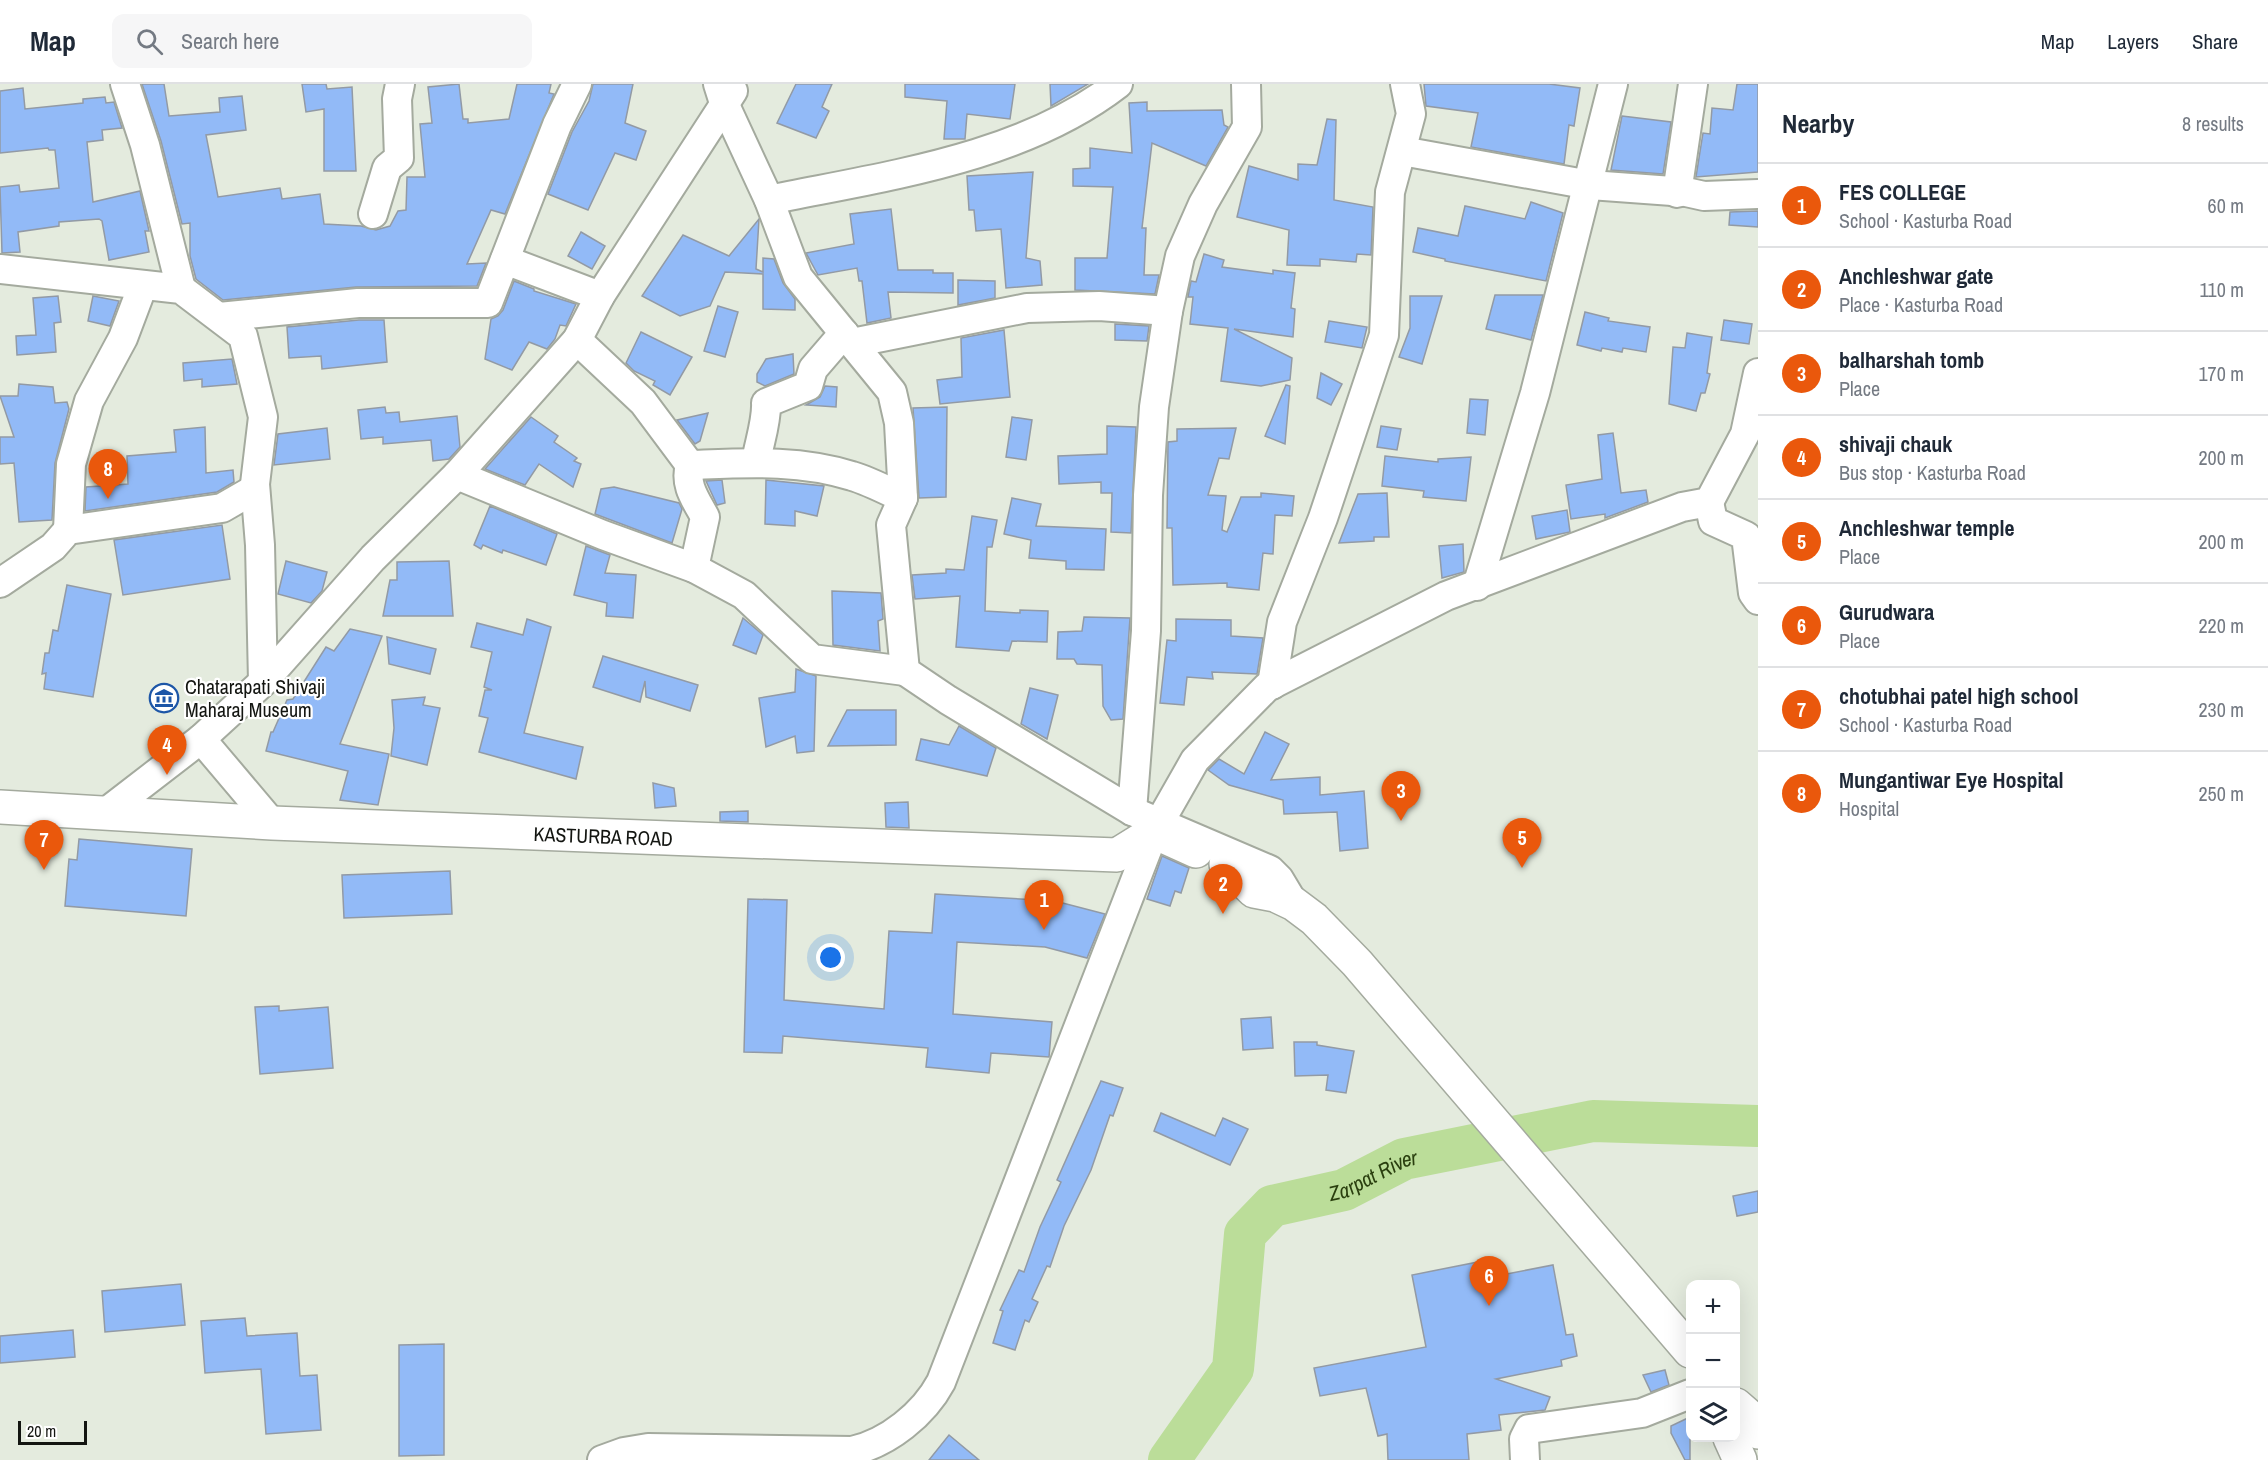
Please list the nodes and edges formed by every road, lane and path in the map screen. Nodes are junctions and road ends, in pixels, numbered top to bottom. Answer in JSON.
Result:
{"nodes":[{"id":1,"x":125,"y":84,"type":"edge"},
{"id":2,"x":400,"y":84,"type":"edge"},
{"id":3,"x":577,"y":84,"type":"edge"},
{"id":4,"x":1118,"y":84,"type":"edge"},
{"id":5,"x":1246,"y":84,"type":"edge"},
{"id":6,"x":1405,"y":84,"type":"edge"},
{"id":7,"x":1614,"y":84,"type":"edge"},
{"id":8,"x":1693,"y":84,"type":"edge"},
{"id":9,"x":727,"y":90,"type":"edge"},
{"id":10,"x":1402,"y":151,"type":"junction"},
{"id":11,"x":1590,"y":185,"type":"junction"},
{"id":12,"x":1677,"y":193,"type":"junction"},
{"id":13,"x":1758,"y":194,"type":"edge"},
{"id":14,"x":769,"y":200,"type":"junction"},
{"id":15,"x":373,"y":214,"type":"dead end"},
{"id":16,"x":505,"y":260,"type":"junction"},
{"id":17,"x":0,"y":269,"type":"edge"},
{"id":18,"x":143,"y":285,"type":"junction"},
{"id":19,"x":181,"y":289,"type":"junction"},
{"id":20,"x":600,"y":296,"type":"junction"},
{"id":21,"x":1168,"y":310,"type":"junction"},
{"id":22,"x":219,"y":317,"type":"junction"},
{"id":23,"x":848,"y":338,"type":"junction"},
{"id":24,"x":578,"y":340,"type":"junction"},
{"id":25,"x":1758,"y":373,"type":"edge"},
{"id":26,"x":756,"y":462,"type":"junction"},
{"id":27,"x":1745,"y":464,"type":"edge"},
{"id":28,"x":690,"y":465,"type":"junction"},
{"id":29,"x":457,"y":475,"type":"junction"},
{"id":30,"x":255,"y":489,"type":"junction"},
{"id":31,"x":903,"y":498,"type":"junction"},
{"id":32,"x":1709,"y":502,"type":"junction"},
{"id":33,"x":68,"y":530,"type":"junction"},
{"id":34,"x":1752,"y":537,"type":"edge"},
{"id":35,"x":694,"y":568,"type":"junction"},
{"id":36,"x":6,"y":573,"type":"edge"},
{"id":37,"x":1477,"y":586,"type":"junction"},
{"id":38,"x":1758,"y":600,"type":"edge"},
{"id":39,"x":905,"y":671,"type":"junction"},
{"id":40,"x":263,"y":682,"type":"junction"},
{"id":41,"x":1272,"y":685,"type":"junction"},
{"id":42,"x":201,"y":739,"type":"junction"},
{"id":43,"x":0,"y":807,"type":"edge"},
{"id":44,"x":105,"y":813,"type":"junction"},
{"id":45,"x":1148,"y":822,"type":"junction"},
{"id":46,"x":272,"y":823,"type":"junction"},
{"id":47,"x":1196,"y":851,"type":"dead end"},
{"id":48,"x":1226,"y":864,"type":"dead end"},
{"id":49,"x":1294,"y":904,"type":"junction"},
{"id":50,"x":1686,"y":1346,"type":"edge"},
{"id":51,"x":1686,"y":1396,"type":"edge"},
{"id":52,"x":1740,"y":1408,"type":"edge"},
{"id":53,"x":1758,"y":1432,"type":"edge"},
{"id":54,"x":1732,"y":1442,"type":"edge"},
{"id":55,"x":602,"y":1460,"type":"edge"},
{"id":56,"x":1525,"y":1460,"type":"edge"},
{"id":57,"x":1740,"y":1460,"type":"edge"}],
"edges":[{"from":1,"to":19,"type":"street"},
{"from":2,"to":15,"type":"street"},
{"from":3,"to":16,"type":"street"},
{"from":4,"to":14,"type":"street"},
{"from":5,"to":21,"type":"street"},
{"from":6,"to":10,"type":"street"},
{"from":7,"to":11,"type":"street"},
{"from":8,"to":12,"type":"street"},
{"from":9,"to":14,"type":"street"},
{"from":9,"to":20,"type":"street"},
{"from":10,"to":11,"type":"street"},
{"from":10,"to":41,"type":"street"},
{"from":11,"to":12,"type":"street"},
{"from":11,"to":37,"type":"street"},
{"from":12,"to":13,"type":"street"},
{"from":14,"to":23,"type":"street"},
{"from":16,"to":20,"type":"street"},
{"from":16,"to":22,"type":"street"},
{"from":17,"to":18,"type":"street"},
{"from":18,"to":19,"type":"street"},
{"from":18,"to":33,"type":"street"},
{"from":19,"to":22,"type":"street"},
{"from":20,"to":24,"type":"street"},
{"from":21,"to":23,"type":"street"},
{"from":21,"to":45,"type":"street"},
{"from":22,"to":30,"type":"street"},
{"from":23,"to":26,"type":"street"},
{"from":23,"to":31,"type":"street"},
{"from":24,"to":28,"type":"street"},
{"from":24,"to":29,"type":"street"},
{"from":25,"to":27,"type":"street"},
{"from":26,"to":28,"type":"street"},
{"from":26,"to":31,"type":"street"},
{"from":27,"to":32,"type":"street"},
{"from":28,"to":35,"type":"street"},
{"from":29,"to":35,"type":"street"},
{"from":29,"to":40,"type":"street"},
{"from":30,"to":33,"type":"street"},
{"from":30,"to":40,"type":"street"},
{"from":31,"to":39,"type":"street"},
{"from":32,"to":34,"type":"street"},
{"from":32,"to":37,"type":"street"},
{"from":33,"to":36,"type":"street"},
{"from":34,"to":38,"type":"street"},
{"from":35,"to":39,"type":"street"},
{"from":37,"to":41,"type":"street"},
{"from":39,"to":45,"type":"street"},
{"from":40,"to":42,"type":"street"},
{"from":41,"to":45,"type":"street"},
{"from":42,"to":44,"type":"street"},
{"from":42,"to":46,"type":"street"},
{"from":43,"to":44,"type":"main road","name":"KASTURBA ROAD"},
{"from":44,"to":46,"type":"main road","name":"KASTURBA ROAD"},
{"from":45,"to":46,"type":"main road","name":"KASTURBA ROAD"},
{"from":45,"to":47,"type":"main road"},
{"from":45,"to":49,"type":"street"},
{"from":45,"to":55,"type":"street"},
{"from":48,"to":49,"type":"main road"},
{"from":49,"to":50,"type":"main road"},
{"from":51,"to":56,"type":"street"},
{"from":52,"to":53,"type":"main road"},
{"from":54,"to":57,"type":"main road"}]}
